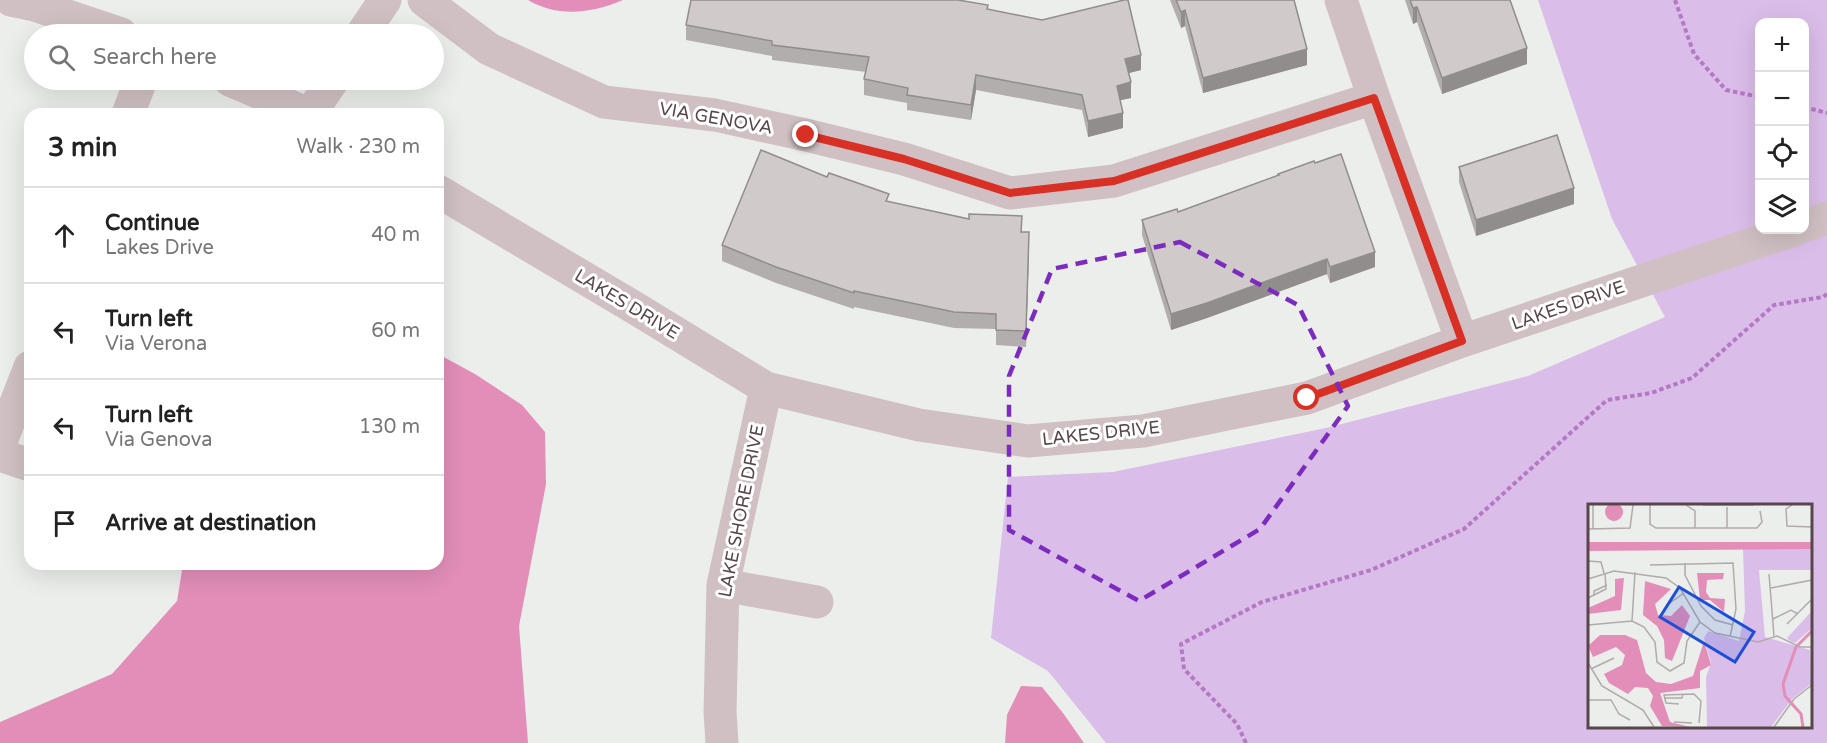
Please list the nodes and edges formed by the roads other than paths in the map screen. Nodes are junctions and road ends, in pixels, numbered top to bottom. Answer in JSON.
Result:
{"nodes":[{"id":1,"x":11,"y":0,"type":"edge"},
{"id":2,"x":385,"y":0,"type":"edge"},
{"id":3,"x":424,"y":0,"type":"edge"},
{"id":4,"x":1341,"y":0,"type":"edge"},
{"id":5,"x":91,"y":24,"type":"edge"},
{"id":6,"x":369,"y":24,"type":"edge"},
{"id":7,"x":137,"y":90,"type":"edge"},
{"id":8,"x":253,"y":90,"type":"edge"},
{"id":9,"x":326,"y":90,"type":"edge"},
{"id":10,"x":1374,"y":98,"type":"junction"},
{"id":11,"x":130,"y":108,"type":"edge"},
{"id":12,"x":295,"y":108,"type":"edge"},
{"id":13,"x":313,"y":108,"type":"edge"},
{"id":14,"x":444,"y":195,"type":"edge"},
{"id":15,"x":1827,"y":218,"type":"edge"},
{"id":16,"x":1809,"y":224,"type":"edge"},
{"id":17,"x":1782,"y":234,"type":"edge"},
{"id":18,"x":1462,"y":341,"type":"junction"},
{"id":19,"x":24,"y":382,"type":"edge"},
{"id":20,"x":766,"y":388,"type":"junction"},
{"id":21,"x":0,"y":444,"type":"edge"},
{"id":22,"x":0,"y":455,"type":"edge"},
{"id":23,"x":24,"y":463,"type":"edge"},
{"id":24,"x":723,"y":585,"type":"junction"},
{"id":25,"x":818,"y":602,"type":"dead end"},
{"id":26,"x":722,"y":743,"type":"edge"}],
"edges":[{"from":1,"to":5,"type":"street"},
{"from":2,"to":6,"type":"street"},
{"from":3,"to":10,"type":"street","name":"VIA GENOVA"},
{"from":4,"to":10,"type":"street"},
{"from":7,"to":11,"type":"street"},
{"from":8,"to":12,"type":"street"},
{"from":9,"to":13,"type":"street"},
{"from":10,"to":18,"type":"street"},
{"from":14,"to":20,"type":"street","name":"LAKES DRIVE"},
{"from":15,"to":16,"type":"street"},
{"from":17,"to":18,"type":"street","name":"LAKES DRIVE"},
{"from":18,"to":20,"type":"street","name":"LAKES DRIVE"},
{"from":19,"to":21,"type":"street"},
{"from":20,"to":24,"type":"street","name":"LAKE SHORE DRIVE"},
{"from":22,"to":23,"type":"street"},
{"from":24,"to":25,"type":"street"},
{"from":24,"to":26,"type":"street","name":"LAKE SHORE DRIVE"}]}
